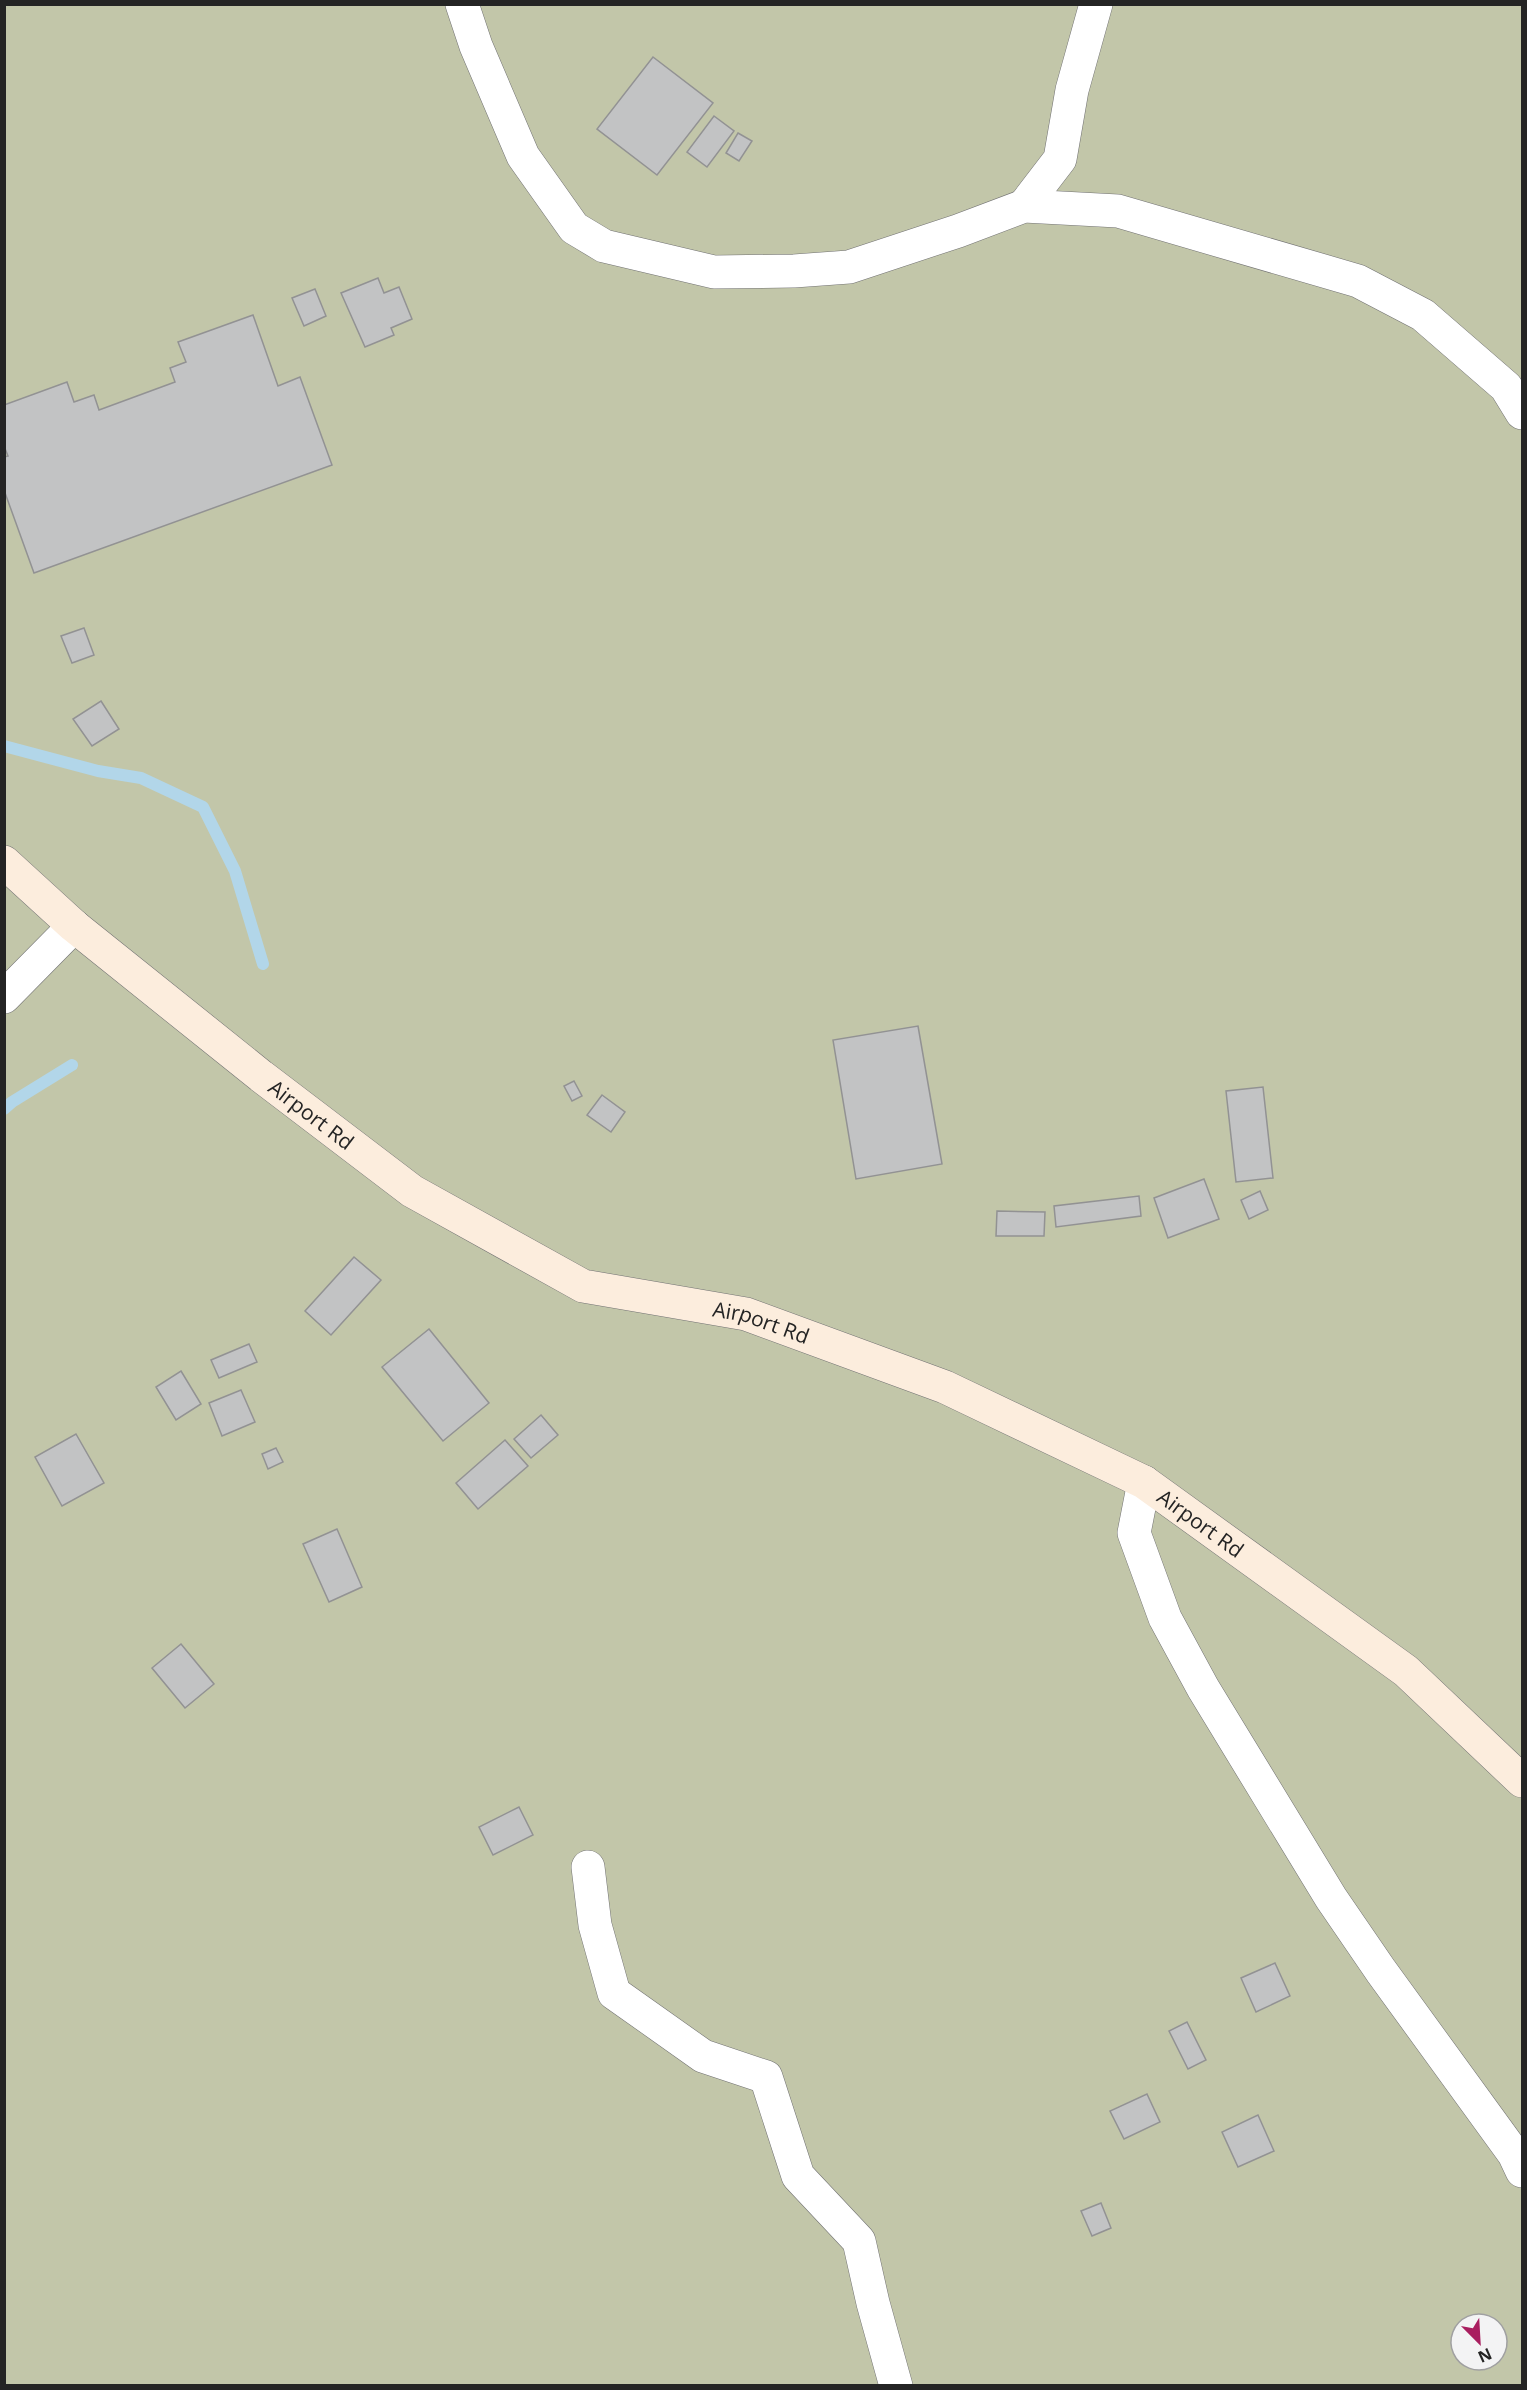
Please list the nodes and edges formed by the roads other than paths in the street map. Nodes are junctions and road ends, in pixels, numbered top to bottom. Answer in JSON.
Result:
{"nodes":[{"id":1,"x":462,"y":4,"type":"edge"},
{"id":2,"x":1096,"y":4,"type":"edge"},
{"id":3,"x":1024,"y":206,"type":"junction"},
{"id":4,"x":1522,"y":413,"type":"edge"},
{"id":5,"x":4,"y":862,"type":"edge"},
{"id":6,"x":74,"y":926,"type":"junction"},
{"id":7,"x":4,"y":997,"type":"edge"},
{"id":8,"x":1144,"y":1482,"type":"junction"},
{"id":9,"x":1522,"y":1781,"type":"edge"},
{"id":10,"x":588,"y":1867,"type":"dead end"},
{"id":11,"x":1522,"y":2171,"type":"edge"},
{"id":12,"x":896,"y":2385,"type":"edge"}],
"edges":[{"from":1,"to":3,"type":"street"},
{"from":2,"to":3,"type":"street"},
{"from":3,"to":4,"type":"street"},
{"from":5,"to":6,"type":"main road","name":"Airport Rd"},
{"from":6,"to":7,"type":"street"},
{"from":6,"to":8,"type":"main road","name":"Airport Rd"},
{"from":8,"to":9,"type":"main road","name":"Airport Rd"},
{"from":8,"to":11,"type":"street"},
{"from":10,"to":12,"type":"street"}]}
